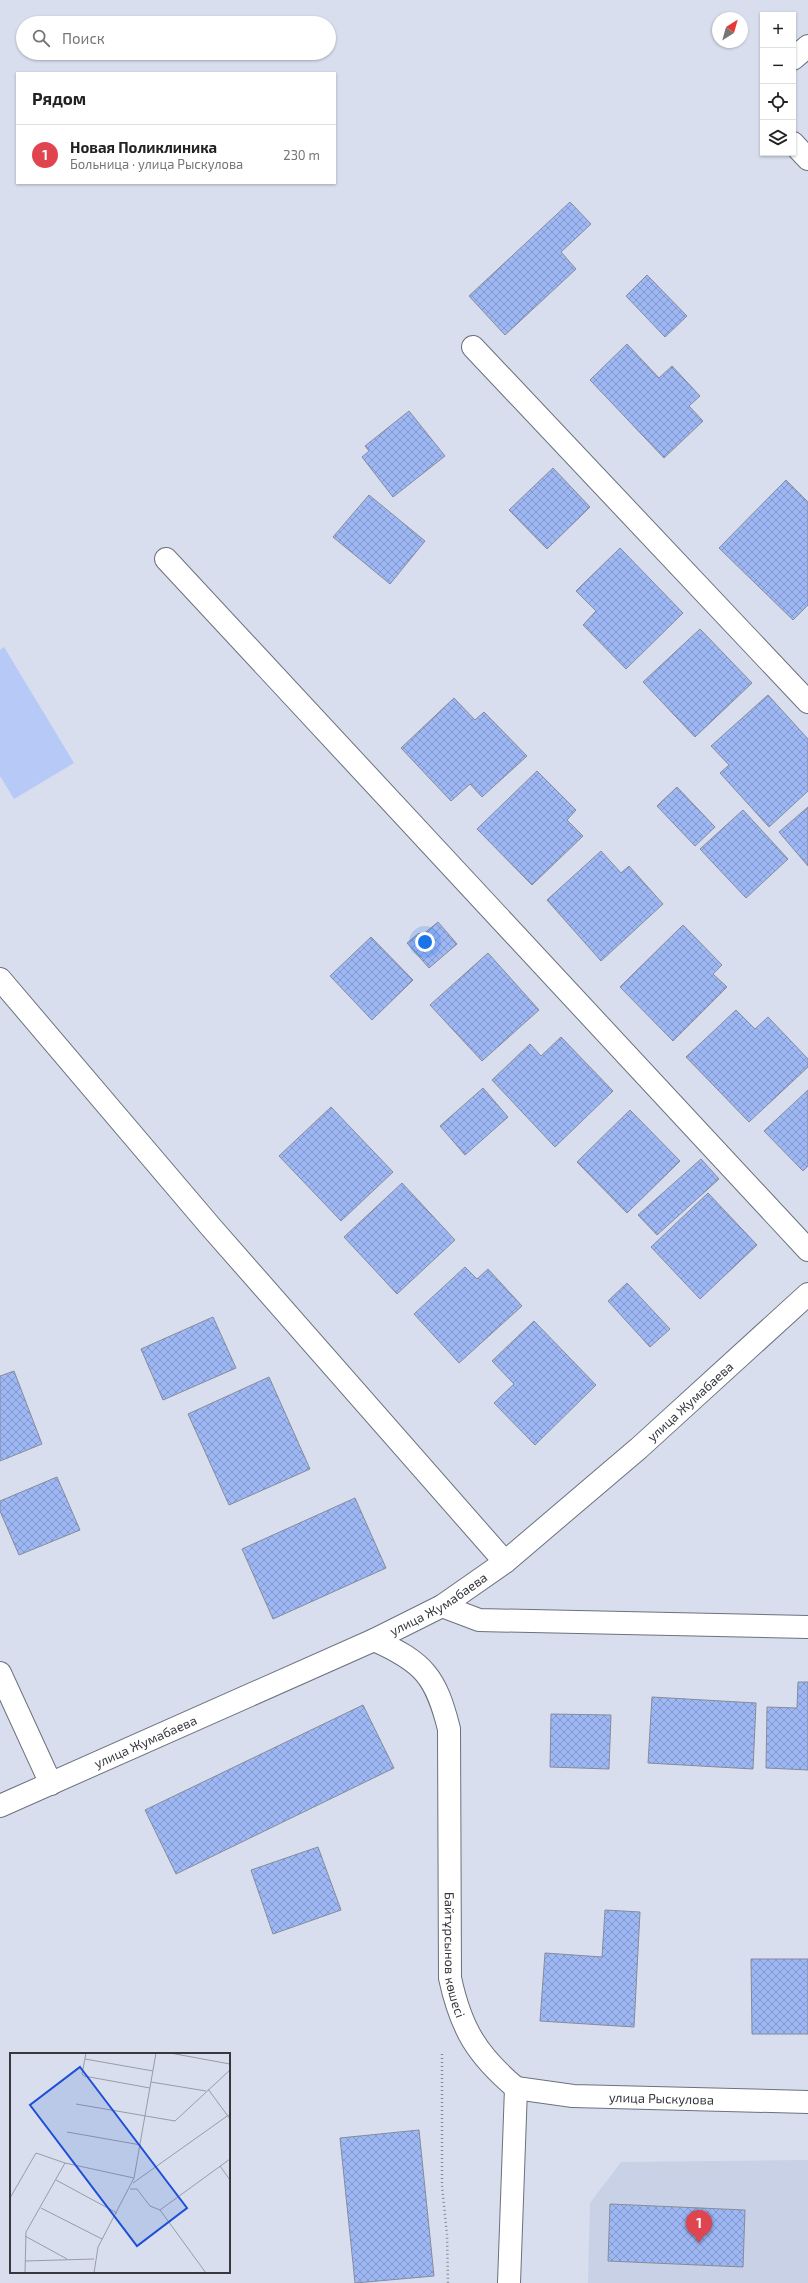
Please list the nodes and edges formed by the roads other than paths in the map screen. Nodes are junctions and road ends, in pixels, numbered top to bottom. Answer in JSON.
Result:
{"nodes":[{"id":1,"x":808,"y":46,"type":"edge"},
{"id":2,"x":796,"y":56,"type":"edge"},
{"id":3,"x":796,"y":146,"type":"edge"},
{"id":4,"x":808,"y":159,"type":"edge"},
{"id":5,"x":473,"y":347,"type":"dead end"},
{"id":6,"x":166,"y":558,"type":"dead end"},
{"id":7,"x":808,"y":702,"type":"edge"},
{"id":8,"x":0,"y":979,"type":"edge"},
{"id":9,"x":808,"y":1250,"type":"edge"},
{"id":10,"x":808,"y":1294,"type":"edge"},
{"id":11,"x":505,"y":1562,"type":"junction"},
{"id":12,"x":442,"y":1606,"type":"junction"},
{"id":13,"x":808,"y":1627,"type":"edge"},
{"id":14,"x":374,"y":1640,"type":"junction"},
{"id":15,"x":0,"y":1673,"type":"edge"},
{"id":16,"x":51,"y":1784,"type":"junction"},
{"id":17,"x":0,"y":1806,"type":"edge"},
{"id":18,"x":516,"y":2088,"type":"junction"},
{"id":19,"x":808,"y":2102,"type":"edge"},
{"id":20,"x":509,"y":2283,"type":"edge"}],
"edges":[{"from":1,"to":2,"type":"street"},
{"from":3,"to":4,"type":"street"},
{"from":5,"to":7,"type":"street"},
{"from":6,"to":9,"type":"street"},
{"from":8,"to":11,"type":"street"},
{"from":10,"to":11,"type":"street","name":"улица Жумабаева"},
{"from":11,"to":12,"type":"street","name":"улица Жумабаева"},
{"from":12,"to":13,"type":"street"},
{"from":12,"to":14,"type":"street","name":"улица Жумабаева"},
{"from":14,"to":16,"type":"street","name":"улица Жумабаева"},
{"from":14,"to":18,"type":"street","name":"Байтұрсынов көшесі"},
{"from":15,"to":16,"type":"street"},
{"from":16,"to":17,"type":"street","name":"улица Жумабаева"},
{"from":18,"to":19,"type":"street","name":"улица Рыскулова"},
{"from":18,"to":20,"type":"street"}]}
